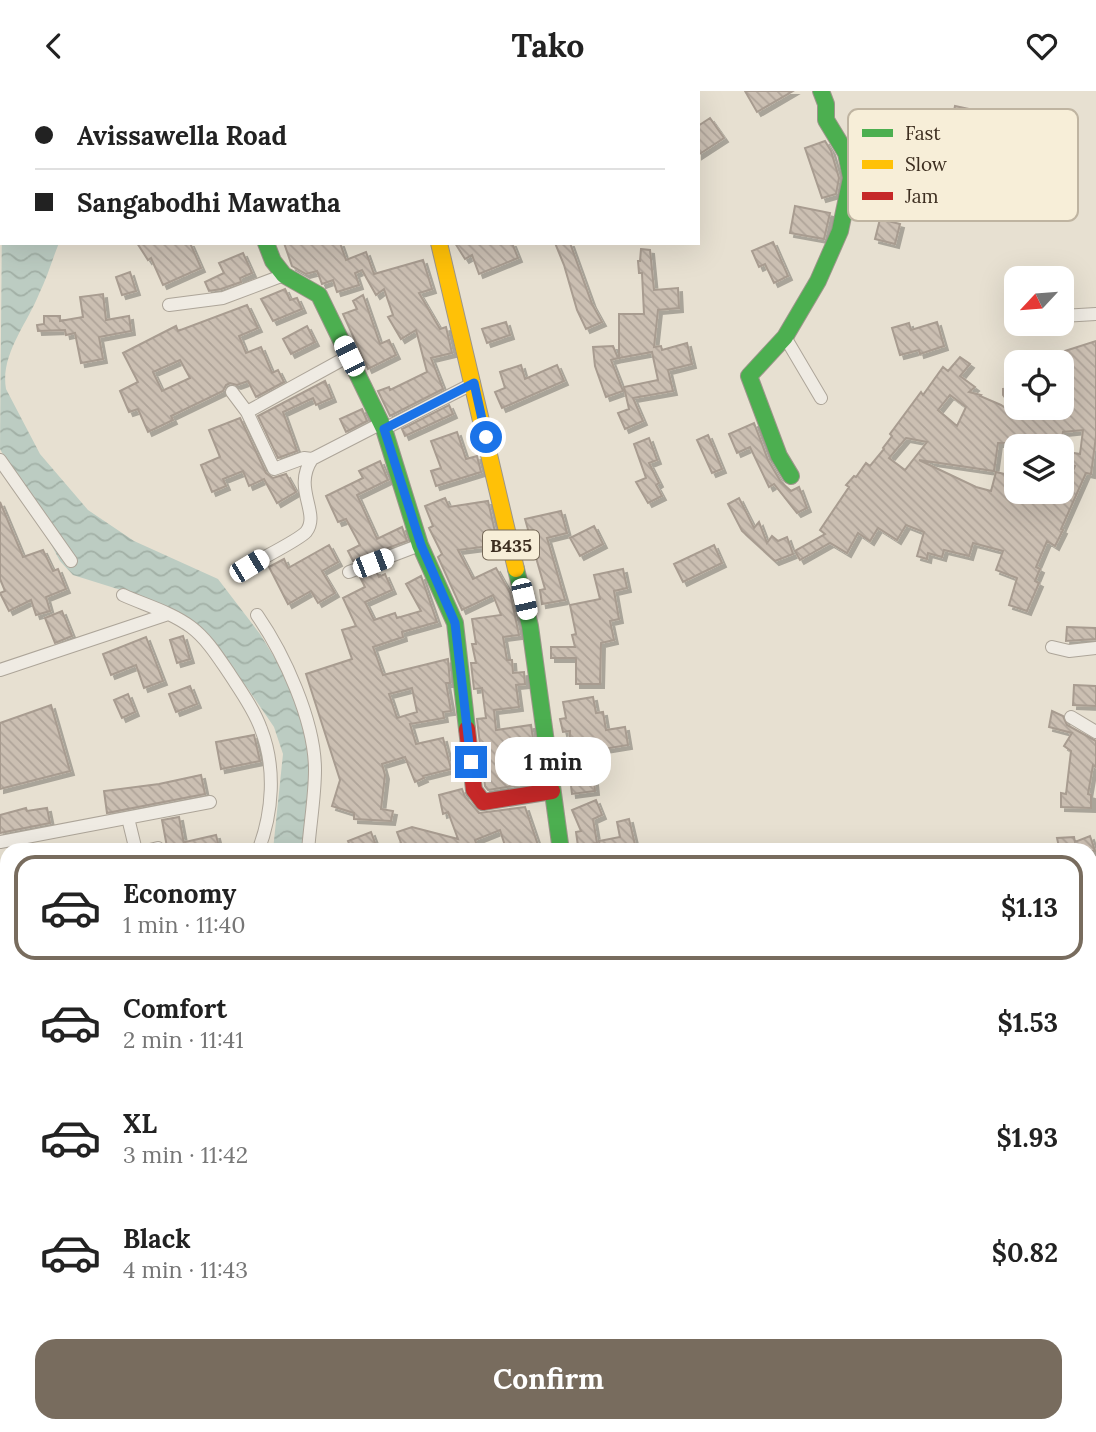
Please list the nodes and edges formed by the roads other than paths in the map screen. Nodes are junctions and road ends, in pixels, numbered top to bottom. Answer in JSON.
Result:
{"nodes":[{"id":1,"x":821,"y":91,"type":"edge"},
{"id":2,"x":848,"y":163,"type":"edge"},
{"id":3,"x":848,"y":192,"type":"edge"},
{"id":4,"x":267,"y":245,"type":"edge"},
{"id":5,"x":440,"y":245,"type":"edge"},
{"id":6,"x":284,"y":275,"type":"junction"},
{"id":7,"x":169,"y":305,"type":"dead end"},
{"id":8,"x":1096,"y":314,"type":"edge"},
{"id":9,"x":1074,"y":315,"type":"edge"},
{"id":10,"x":785,"y":337,"type":"junction"},
{"id":11,"x":349,"y":356,"type":"junction"},
{"id":12,"x":474,"y":383,"type":"junction"},
{"id":13,"x":232,"y":392,"type":"dead end"},
{"id":14,"x":821,"y":398,"type":"dead end"},
{"id":15,"x":247,"y":412,"type":"junction"},
{"id":16,"x":382,"y":427,"type":"junction"},
{"id":17,"x":312,"y":459,"type":"junction"},
{"id":18,"x":0,"y":460,"type":"edge"},
{"id":19,"x":791,"y":476,"type":"dead end"},
{"id":20,"x":421,"y":545,"type":"junction"},
{"id":21,"x":71,"y":561,"type":"dead end"},
{"id":22,"x":249,"y":566,"type":"dead end"},
{"id":23,"x":349,"y":572,"type":"dead end"},
{"id":24,"x":123,"y":595,"type":"dead end"},
{"id":25,"x":168,"y":614,"type":"junction"},
{"id":26,"x":257,"y":615,"type":"dead end"},
{"id":27,"x":1052,"y":647,"type":"dead end"},
{"id":28,"x":1096,"y":648,"type":"edge"},
{"id":29,"x":0,"y":670,"type":"edge"},
{"id":30,"x":1071,"y":717,"type":"dead end"},
{"id":31,"x":1096,"y":732,"type":"edge"},
{"id":32,"x":552,"y":791,"type":"junction"},
{"id":33,"x":209,"y":802,"type":"dead end"},
{"id":34,"x":128,"y":817,"type":"junction"},
{"id":35,"x":0,"y":842,"type":"edge"},
{"id":36,"x":133,"y":843,"type":"edge"},
{"id":37,"x":261,"y":843,"type":"edge"},
{"id":38,"x":309,"y":843,"type":"edge"},
{"id":39,"x":560,"y":843,"type":"edge"}],
"edges":[{"from":1,"to":2,"type":"street"},
{"from":3,"to":10,"type":"street"},
{"from":4,"to":6,"type":"street"},
{"from":5,"to":12,"type":"street","number":"B435"},
{"from":6,"to":7,"type":"street"},
{"from":6,"to":11,"type":"street"},
{"from":8,"to":9,"type":"street"},
{"from":10,"to":14,"type":"street"},
{"from":10,"to":19,"type":"street"},
{"from":11,"to":15,"type":"street"},
{"from":11,"to":16,"type":"street"},
{"from":12,"to":16,"type":"street"},
{"from":12,"to":32,"type":"street","number":"B435"},
{"from":13,"to":15,"type":"street"},
{"from":15,"to":17,"type":"street"},
{"from":16,"to":17,"type":"street"},
{"from":16,"to":20,"type":"street"},
{"from":17,"to":22,"type":"street"},
{"from":18,"to":21,"type":"street"},
{"from":20,"to":23,"type":"street"},
{"from":20,"to":32,"type":"street"},
{"from":24,"to":25,"type":"street"},
{"from":25,"to":29,"type":"street"},
{"from":25,"to":37,"type":"street"},
{"from":26,"to":38,"type":"street"},
{"from":27,"to":28,"type":"street"},
{"from":30,"to":31,"type":"street"},
{"from":32,"to":39,"type":"street","number":"B435"},
{"from":33,"to":34,"type":"street"},
{"from":34,"to":35,"type":"street"},
{"from":34,"to":36,"type":"street"}]}
